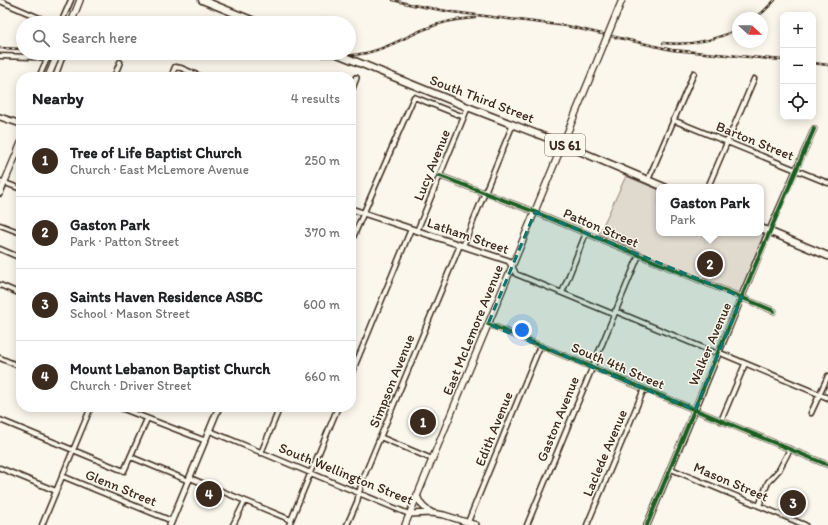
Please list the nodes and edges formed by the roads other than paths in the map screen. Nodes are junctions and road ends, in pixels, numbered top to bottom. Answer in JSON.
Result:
{"nodes":[{"id":1,"x":71,"y":0,"type":"edge"},
{"id":2,"x":80,"y":0,"type":"edge"},
{"id":3,"x":202,"y":0,"type":"edge"},
{"id":4,"x":622,"y":0,"type":"edge"},
{"id":5,"x":0,"y":1,"type":"edge"},
{"id":6,"x":35,"y":16,"type":"edge"},
{"id":7,"x":63,"y":16,"type":"edge"},
{"id":8,"x":73,"y":16,"type":"edge"},
{"id":9,"x":242,"y":16,"type":"edge"},
{"id":10,"x":0,"y":56,"type":"edge"},
{"id":11,"x":16,"y":56,"type":"edge"},
{"id":12,"x":47,"y":60,"type":"edge"},
{"id":13,"x":55,"y":60,"type":"edge"},
{"id":14,"x":61,"y":60,"type":"edge"},
{"id":15,"x":352,"y":60,"type":"edge"},
{"id":16,"x":120,"y":62,"type":"dead end"},
{"id":17,"x":41,"y":72,"type":"edge"},
{"id":18,"x":50,"y":72,"type":"edge"},
{"id":19,"x":56,"y":72,"type":"edge"},
{"id":20,"x":116,"y":72,"type":"edge"},
{"id":21,"x":173,"y":72,"type":"edge"},
{"id":22,"x":190,"y":72,"type":"edge"},
{"id":23,"x":694,"y":73,"type":"dead end"},
{"id":24,"x":754,"y":79,"type":"dead end"},
{"id":25,"x":467,"y":107,"type":"junction"},
{"id":26,"x":464,"y":116,"type":"junction"},
{"id":27,"x":0,"y":117,"type":"edge"},
{"id":28,"x":673,"y":120,"type":"junction"},
{"id":29,"x":16,"y":122,"type":"edge"},
{"id":30,"x":514,"y":124,"type":"junction"},
{"id":31,"x":814,"y":129,"type":"dead end"},
{"id":32,"x":727,"y":142,"type":"junction"},
{"id":33,"x":563,"y":144,"type":"junction"},
{"id":34,"x":16,"y":153,"type":"edge"},
{"id":35,"x":796,"y":170,"type":"junction"},
{"id":36,"x":440,"y":176,"type":"junction"},
{"id":37,"x":648,"y":180,"type":"junction"},
{"id":38,"x":2,"y":182,"type":"edge"},
{"id":39,"x":828,"y":183,"type":"edge"},
{"id":40,"x":657,"y":184,"type":"edge"},
{"id":41,"x":709,"y":184,"type":"edge"},
{"id":42,"x":16,"y":187,"type":"edge"},
{"id":43,"x":0,"y":193,"type":"edge"},
{"id":44,"x":485,"y":193,"type":"junction"},
{"id":45,"x":356,"y":211,"type":"edge"},
{"id":46,"x":535,"y":212,"type":"junction"},
{"id":47,"x":364,"y":213,"type":"junction"},
{"id":48,"x":0,"y":225,"type":"edge"},
{"id":49,"x":411,"y":229,"type":"junction"},
{"id":50,"x":764,"y":230,"type":"edge"},
{"id":51,"x":356,"y":231,"type":"edge"},
{"id":52,"x":417,"y":231,"type":"junction"},
{"id":53,"x":16,"y":232,"type":"edge"},
{"id":54,"x":769,"y":232,"type":"junction"},
{"id":55,"x":586,"y":233,"type":"junction"},
{"id":56,"x":461,"y":246,"type":"junction"},
{"id":57,"x":0,"y":249,"type":"edge"},
{"id":58,"x":16,"y":256,"type":"edge"},
{"id":59,"x":639,"y":256,"type":"junction"},
{"id":60,"x":828,"y":256,"type":"edge"},
{"id":61,"x":512,"y":266,"type":"junction"},
{"id":62,"x":0,"y":285,"type":"edge"},
{"id":63,"x":16,"y":292,"type":"edge"},
{"id":64,"x":562,"y":293,"type":"junction"},
{"id":65,"x":742,"y":297,"type":"junction"},
{"id":66,"x":774,"y":311,"type":"dead end"},
{"id":67,"x":614,"y":313,"type":"junction"},
{"id":68,"x":488,"y":324,"type":"junction"},
{"id":69,"x":540,"y":346,"type":"junction"},
{"id":70,"x":718,"y":353,"type":"junction"},
{"id":71,"x":0,"y":358,"type":"edge"},
{"id":72,"x":356,"y":362,"type":"edge"},
{"id":73,"x":745,"y":364,"type":"junction"},
{"id":74,"x":16,"y":365,"type":"edge"},
{"id":75,"x":592,"y":367,"type":"junction"},
{"id":76,"x":828,"y":376,"type":"edge"},
{"id":77,"x":644,"y":389,"type":"junction"},
{"id":78,"x":820,"y":394,"type":"junction"},
{"id":79,"x":828,"y":398,"type":"edge"},
{"id":80,"x":695,"y":410,"type":"junction"},
{"id":81,"x":89,"y":412,"type":"edge"},
{"id":82,"x":130,"y":412,"type":"edge"},
{"id":83,"x":217,"y":412,"type":"edge"},
{"id":84,"x":278,"y":412,"type":"edge"},
{"id":85,"x":336,"y":412,"type":"edge"},
{"id":86,"x":811,"y":413,"type":"dead end"},
{"id":87,"x":147,"y":419,"type":"junction"},
{"id":88,"x":0,"y":420,"type":"edge"},
{"id":89,"x":721,"y":421,"type":"junction"},
{"id":90,"x":210,"y":431,"type":"junction"},
{"id":91,"x":380,"y":437,"type":"junction"},
{"id":92,"x":206,"y":442,"type":"junction"},
{"id":93,"x":790,"y":449,"type":"junction"},
{"id":94,"x":73,"y":450,"type":"junction"},
{"id":95,"x":261,"y":453,"type":"junction"},
{"id":96,"x":130,"y":456,"type":"junction"},
{"id":97,"x":432,"y":459,"type":"junction"},
{"id":98,"x":828,"y":466,"type":"edge"},
{"id":99,"x":0,"y":468,"type":"edge"},
{"id":100,"x":671,"y":469,"type":"junction"},
{"id":101,"x":310,"y":474,"type":"junction"},
{"id":102,"x":62,"y":476,"type":"junction"},
{"id":103,"x":190,"y":479,"type":"junction"},
{"id":104,"x":56,"y":491,"type":"junction"},
{"id":105,"x":359,"y":493,"type":"junction"},
{"id":106,"x":417,"y":495,"type":"junction"},
{"id":107,"x":245,"y":501,"type":"junction"},
{"id":108,"x":759,"y":506,"type":"junction"},
{"id":109,"x":432,"y":513,"type":"junction"},
{"id":110,"x":409,"y":514,"type":"junction"},
{"id":111,"x":291,"y":520,"type":"junction"},
{"id":112,"x":468,"y":522,"type":"junction"},
{"id":113,"x":171,"y":523,"type":"edge"},
{"id":114,"x":798,"y":524,"type":"edge"},
{"id":115,"x":42,"y":525,"type":"edge"},
{"id":116,"x":233,"y":525,"type":"edge"},
{"id":117,"x":289,"y":525,"type":"edge"},
{"id":118,"x":347,"y":525,"type":"edge"},
{"id":119,"x":405,"y":525,"type":"edge"},
{"id":120,"x":476,"y":525,"type":"edge"},
{"id":121,"x":526,"y":525,"type":"edge"},
{"id":122,"x":587,"y":525,"type":"edge"},
{"id":123,"x":647,"y":525,"type":"edge"},
{"id":124,"x":805,"y":525,"type":"edge"}],
"edges":[{"from":1,"to":7,"type":"street"},
{"from":2,"to":8,"type":"main road"},
{"from":3,"to":9,"type":"main road"},
{"from":4,"to":33,"type":"main road","bridge":true},
{"from":5,"to":6,"type":"street"},
{"from":10,"to":11,"type":"street"},
{"from":12,"to":17,"type":"street"},
{"from":13,"to":18,"type":"main road","bridge":true},
{"from":14,"to":19,"type":"street"},
{"from":15,"to":25,"type":"main road","name":"South Third Street","number":"US 61","bridge":true},
{"from":16,"to":20,"type":"street"},
{"from":21,"to":22,"type":"street"},
{"from":23,"to":28,"type":"street"},
{"from":24,"to":32,"type":"street"},
{"from":25,"to":26,"type":"street","name":"Lucy Avenue"},
{"from":25,"to":30,"type":"main road","name":"South Third Street","number":"US 61"},
{"from":26,"to":36,"type":"street","name":"Lucy Avenue"},
{"from":26,"to":47,"type":"street"},
{"from":27,"to":29,"type":"street"},
{"from":28,"to":32,"type":"street","name":"Barton Street"},
{"from":28,"to":37,"type":"street"},
{"from":30,"to":33,"type":"main road","name":"South Third Street","number":"US 61"},
{"from":30,"to":44,"type":"street","name":"Simpson Avenue"},
{"from":31,"to":35,"type":"street","name":"Walker Avenue"},
{"from":32,"to":35,"type":"street","name":"Barton Street"},
{"from":32,"to":41,"type":"street"},
{"from":33,"to":37,"type":"main road","name":"South Third Street","number":"US 61"},
{"from":33,"to":46,"type":"main road","name":"East McLemore Avenue"},
{"from":34,"to":38,"type":"main road"},
{"from":35,"to":39,"type":"street","name":"Barton Street"},
{"from":35,"to":54,"type":"street","name":"Walker Avenue"},
{"from":36,"to":44,"type":"street","name":"Patton Street"},
{"from":36,"to":52,"type":"street","name":"Lucy Avenue"},
{"from":37,"to":40,"type":"main road","name":"South Third Street","number":"US 61"},
{"from":38,"to":42,"type":"street"},
{"from":38,"to":43,"type":"main road"},
{"from":44,"to":46,"type":"street","name":"Patton Street"},
{"from":44,"to":56,"type":"street","name":"Simpson Avenue"},
{"from":45,"to":47,"type":"street","name":"Latham Street"},
{"from":46,"to":55,"type":"street","name":"Patton Street"},
{"from":46,"to":61,"type":"main road","name":"East McLemore Avenue"},
{"from":47,"to":49,"type":"street","name":"Latham Street"},
{"from":47,"to":51,"type":"street"},
{"from":48,"to":53,"type":"street"},
{"from":49,"to":52,"type":"street","name":"Latham Street"},
{"from":49,"to":72,"type":"street"},
{"from":50,"to":54,"type":"main road"},
{"from":52,"to":56,"type":"street","name":"Latham Street"},
{"from":54,"to":60,"type":"main road"},
{"from":54,"to":65,"type":"street","name":"Walker Avenue"},
{"from":55,"to":59,"type":"street","name":"Patton Street"},
{"from":55,"to":64,"type":"street"},
{"from":56,"to":61,"type":"street","name":"Latham Street"},
{"from":56,"to":91,"type":"street","name":"Simpson Avenue"},
{"from":57,"to":58,"type":"street"},
{"from":59,"to":65,"type":"street","name":"Patton Street"},
{"from":59,"to":67,"type":"street","name":"Gaston Avenue"},
{"from":61,"to":64,"type":"street","name":"Latham Street"},
{"from":61,"to":68,"type":"main road","name":"East McLemore Avenue"},
{"from":62,"to":63,"type":"street"},
{"from":64,"to":67,"type":"street","name":"Latham Street"},
{"from":65,"to":66,"type":"street","name":"Patton Street"},
{"from":65,"to":70,"type":"street","name":"Walker Avenue"},
{"from":67,"to":70,"type":"street","name":"Latham Street"},
{"from":67,"to":75,"type":"street","name":"Gaston Avenue"},
{"from":68,"to":69,"type":"street","name":"South 4th Street"},
{"from":68,"to":97,"type":"main road","name":"East McLemore Avenue"},
{"from":69,"to":75,"type":"street","name":"South 4th Street"},
{"from":69,"to":112,"type":"street","name":"Edith Avenue"},
{"from":70,"to":73,"type":"street","name":"Latham Street"},
{"from":70,"to":80,"type":"street","name":"Walker Avenue"},
{"from":71,"to":74,"type":"street"},
{"from":73,"to":78,"type":"street","name":"Latham Street"},
{"from":73,"to":89,"type":"street"},
{"from":75,"to":77,"type":"street","name":"South 4th Street"},
{"from":75,"to":121,"type":"street","name":"Gaston Avenue"},
{"from":76,"to":78,"type":"street"},
{"from":77,"to":80,"type":"street","name":"South 4th Street"},
{"from":77,"to":122,"type":"street","name":"Laclede Avenue"},
{"from":78,"to":79,"type":"street","name":"Latham Street"},
{"from":78,"to":86,"type":"street"},
{"from":80,"to":89,"type":"street","name":"South 4th Street"},
{"from":80,"to":100,"type":"street","name":"Walker Avenue"},
{"from":81,"to":94,"type":"street"},
{"from":82,"to":87,"type":"street"},
{"from":83,"to":90,"type":"street"},
{"from":84,"to":95,"type":"street"},
{"from":85,"to":101,"type":"street"},
{"from":87,"to":92,"type":"street"},
{"from":87,"to":96,"type":"street"},
{"from":88,"to":94,"type":"street"},
{"from":89,"to":93,"type":"street","name":"South 4th Street"},
{"from":90,"to":92,"type":"street"},
{"from":90,"to":95,"type":"street","name":"South Wellington Street"},
{"from":91,"to":97,"type":"street"},
{"from":91,"to":105,"type":"street","name":"Simpson Avenue"},
{"from":92,"to":103,"type":"street"},
{"from":93,"to":98,"type":"street","name":"South 4th Street"},
{"from":93,"to":108,"type":"street"},
{"from":94,"to":96,"type":"street"},
{"from":94,"to":102,"type":"street"},
{"from":95,"to":101,"type":"street","name":"South Wellington Street"},
{"from":96,"to":103,"type":"street"},
{"from":97,"to":106,"type":"main road","name":"East McLemore Avenue"},
{"from":99,"to":104,"type":"street"},
{"from":100,"to":108,"type":"street","name":"Mason Street"},
{"from":100,"to":123,"type":"street","name":"Walker Avenue"},
{"from":101,"to":105,"type":"street","name":"South Wellington Street"},
{"from":101,"to":111,"type":"street"},
{"from":102,"to":104,"type":"street"},
{"from":102,"to":113,"type":"street","name":"Glenn Street"},
{"from":103,"to":107,"type":"street"},
{"from":103,"to":113,"type":"street"},
{"from":104,"to":115,"type":"street"},
{"from":105,"to":110,"type":"street","name":"South Wellington Street"},
{"from":105,"to":118,"type":"street","name":"Simpson Avenue"},
{"from":106,"to":109,"type":"street"},
{"from":106,"to":110,"type":"main road","name":"East McLemore Avenue"},
{"from":107,"to":111,"type":"street"},
{"from":107,"to":116,"type":"street"},
{"from":108,"to":114,"type":"street","name":"Mason Street"},
{"from":109,"to":110,"type":"street","name":"South Wellington Street"},
{"from":109,"to":112,"type":"street","name":"South Wellington Street"},
{"from":110,"to":119,"type":"main road","name":"East McLemore Avenue"},
{"from":111,"to":117,"type":"street"},
{"from":112,"to":120,"type":"street","name":"South Wellington Street"},
{"from":114,"to":124,"type":"street","name":"Mason Street"}]}
